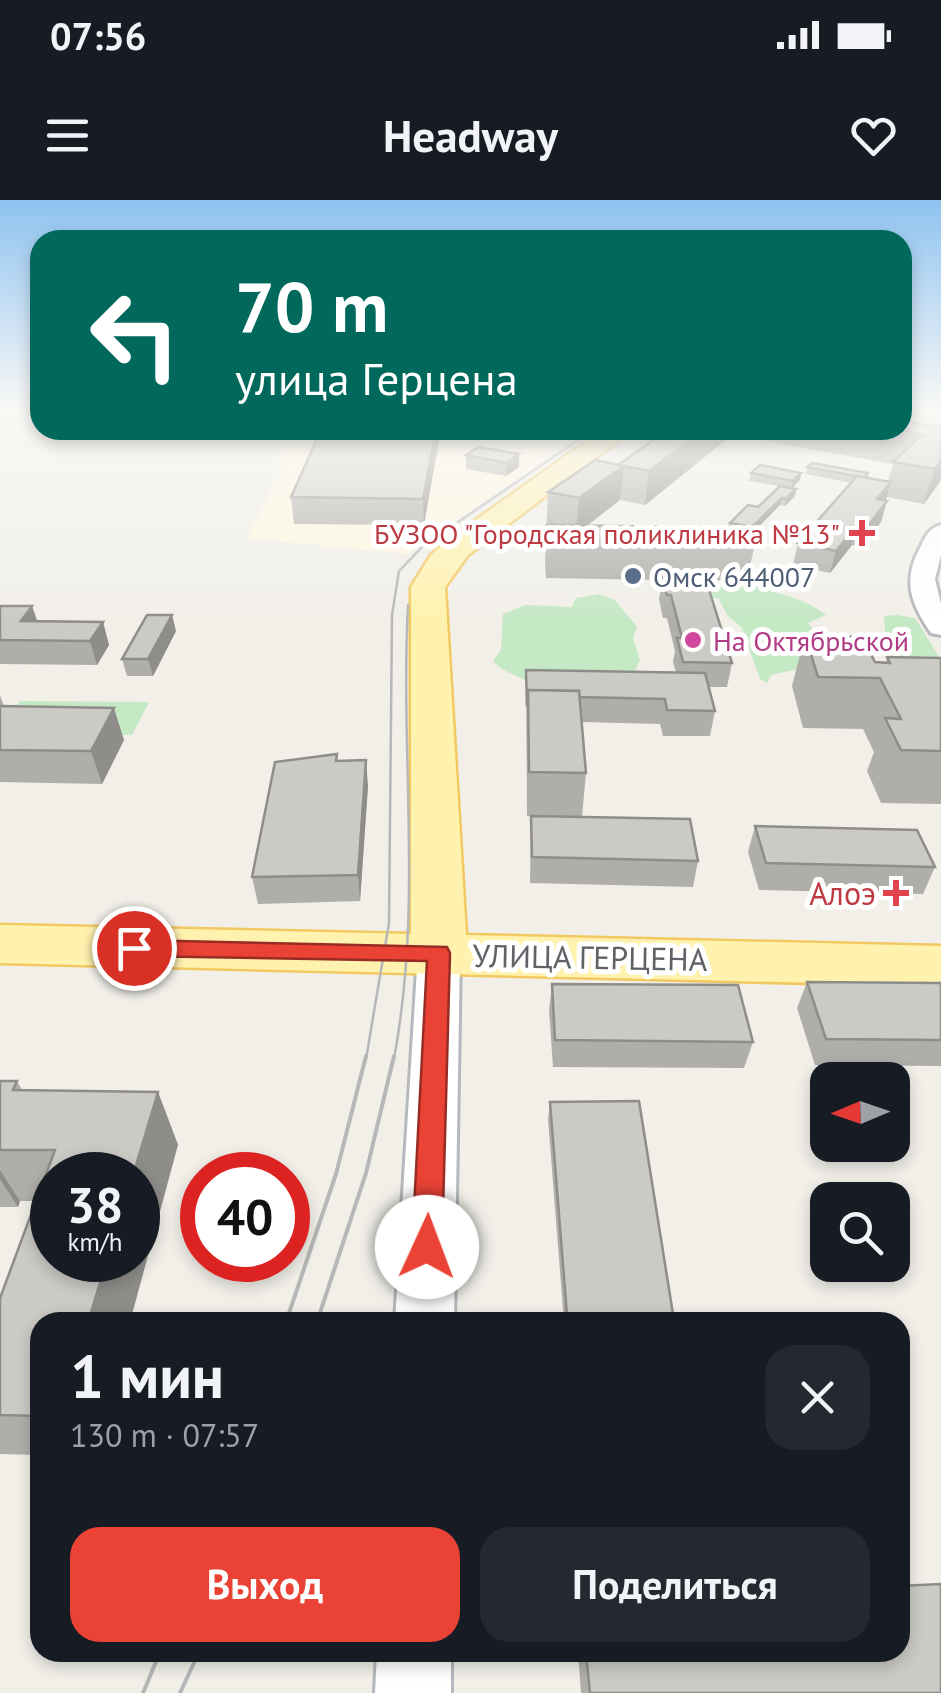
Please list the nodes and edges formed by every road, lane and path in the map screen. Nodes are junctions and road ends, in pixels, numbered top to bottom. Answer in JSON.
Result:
{"nodes":[{"id":1,"x":549,"y":481,"type":"edge"},
{"id":2,"x":941,"y":532,"type":"edge"},
{"id":3,"x":941,"y":627,"type":"edge"},
{"id":4,"x":0,"y":944,"type":"edge"},
{"id":5,"x":439,"y":953,"type":"junction"},
{"id":6,"x":941,"y":966,"type":"edge"},
{"id":7,"x":424,"y":1312,"type":"edge"},
{"id":8,"x":414,"y":1662,"type":"edge"},
{"id":9,"x":413,"y":1693,"type":"edge"}],
"edges":[{"from":1,"to":5,"type":"main road"},
{"from":2,"to":3,"type":"street"},
{"from":4,"to":5,"type":"main road","name":"УЛИЦА ГЕРЦЕНА"},
{"from":5,"to":6,"type":"main road","name":"УЛИЦА ГЕРЦЕНА"},
{"from":5,"to":7,"type":"street"},
{"from":8,"to":9,"type":"street"}]}
